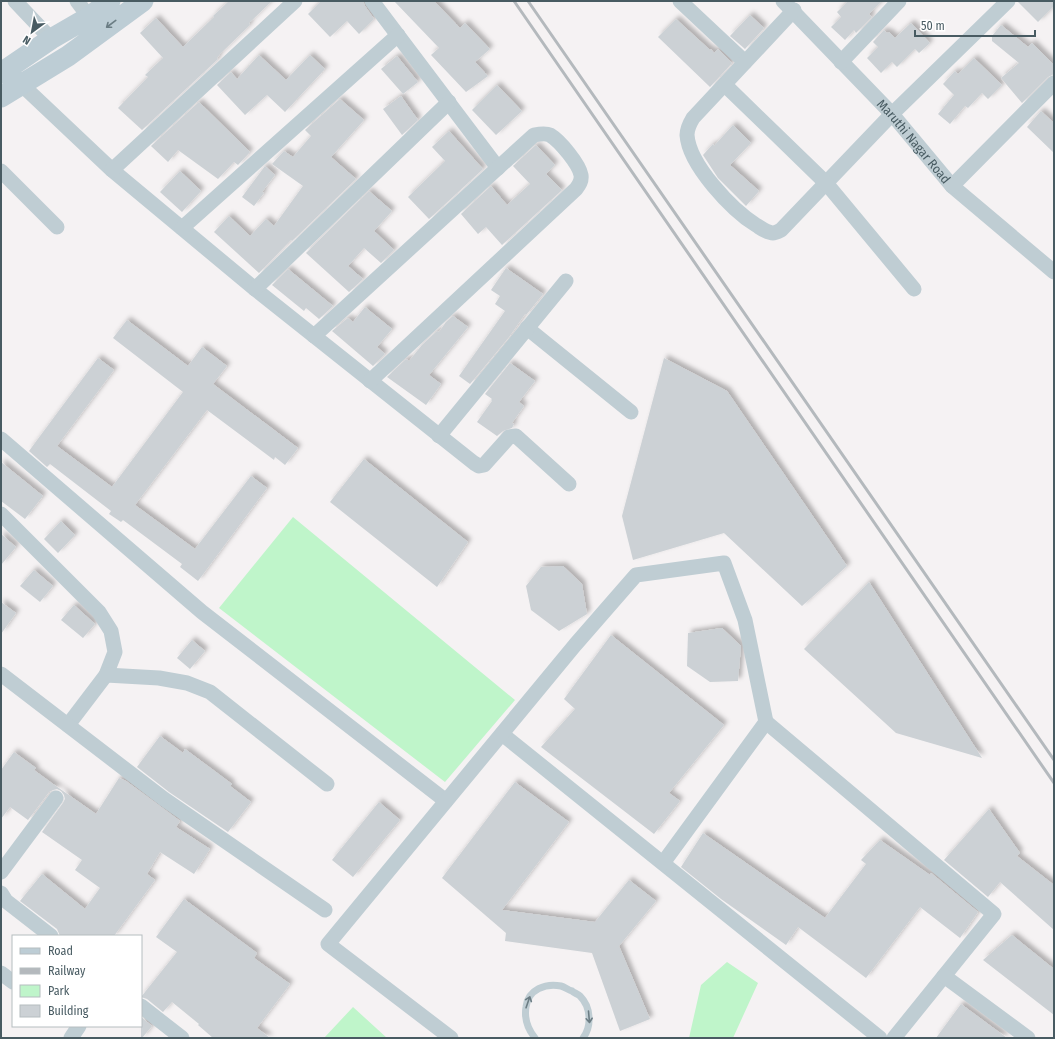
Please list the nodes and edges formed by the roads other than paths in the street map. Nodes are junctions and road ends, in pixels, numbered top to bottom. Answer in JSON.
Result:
{"nodes":[{"id":1,"x":15,"y":1,"type":"edge"},
{"id":2,"x":110,"y":1,"type":"edge"},
{"id":3,"x":143,"y":1,"type":"edge"},
{"id":4,"x":295,"y":1,"type":"edge"},
{"id":5,"x":372,"y":1,"type":"edge"},
{"id":6,"x":680,"y":1,"type":"edge"},
{"id":7,"x":899,"y":1,"type":"edge"},
{"id":8,"x":1008,"y":1,"type":"edge"},
{"id":9,"x":788,"y":6,"type":"edge"},
{"id":10,"x":83,"y":9,"type":"edge"},
{"id":11,"x":398,"y":35,"type":"junction"},
{"id":12,"x":51,"y":39,"type":"junction"},
{"id":13,"x":745,"y":62,"type":"junction"},
{"id":14,"x":841,"y":62,"type":"junction"},
{"id":15,"x":5,"y":70,"type":"edge"},
{"id":16,"x":1054,"y":83,"type":"edge"},
{"id":17,"x":22,"y":85,"type":"junction"},
{"id":18,"x":725,"y":85,"type":"junction"},
{"id":19,"x":1,"y":97,"type":"edge"},
{"id":20,"x":450,"y":102,"type":"junction"},
{"id":21,"x":892,"y":114,"type":"junction"},
{"id":22,"x":498,"y":168,"type":"junction"},
{"id":23,"x":112,"y":170,"type":"junction"},
{"id":24,"x":4,"y":180,"type":"edge"},
{"id":25,"x":826,"y":183,"type":"junction"},
{"id":26,"x":952,"y":186,"type":"junction"},
{"id":27,"x":57,"y":227,"type":"dead end"},
{"id":28,"x":182,"y":228,"type":"junction"},
{"id":29,"x":1054,"y":272,"type":"edge"},
{"id":30,"x":566,"y":282,"type":"dead end"},
{"id":31,"x":255,"y":289,"type":"junction"},
{"id":32,"x":914,"y":289,"type":"dead end"},
{"id":33,"x":527,"y":328,"type":"junction"},
{"id":34,"x":314,"y":336,"type":"junction"},
{"id":35,"x":370,"y":381,"type":"junction"},
{"id":36,"x":631,"y":412,"type":"dead end"},
{"id":37,"x":439,"y":436,"type":"junction"},
{"id":38,"x":1,"y":440,"type":"edge"},
{"id":39,"x":570,"y":484,"type":"dead end"},
{"id":40,"x":1,"y":514,"type":"edge"},
{"id":41,"x":1,"y":674,"type":"edge"},
{"id":42,"x":106,"y":675,"type":"junction"},
{"id":43,"x":766,"y":722,"type":"junction"},
{"id":44,"x":68,"y":725,"type":"junction"},
{"id":45,"x":502,"y":734,"type":"junction"},
{"id":46,"x":327,"y":784,"type":"dead end"},
{"id":47,"x":56,"y":798,"type":"dead end"},
{"id":48,"x":446,"y":801,"type":"junction"},
{"id":49,"x":663,"y":863,"type":"junction"},
{"id":50,"x":1,"y":872,"type":"edge"},
{"id":51,"x":1,"y":893,"type":"edge"},
{"id":52,"x":325,"y":910,"type":"dead end"},
{"id":53,"x":50,"y":935,"type":"edge"},
{"id":54,"x":1,"y":973,"type":"edge"},
{"id":55,"x":944,"y":976,"type":"junction"},
{"id":56,"x":12,"y":981,"type":"edge"},
{"id":57,"x":142,"y":1007,"type":"edge"},
{"id":58,"x":176,"y":1037,"type":"edge"},
{"id":59,"x":451,"y":1038,"type":"edge"},
{"id":60,"x":535,"y":1038,"type":"edge"},
{"id":61,"x":583,"y":1038,"type":"edge"},
{"id":62,"x":880,"y":1038,"type":"edge"},
{"id":63,"x":894,"y":1038,"type":"edge"},
{"id":64,"x":1028,"y":1038,"type":"edge"}],
"edges":[{"from":1,"to":12,"type":"street"},
{"from":2,"to":10,"type":"street"},
{"from":3,"to":17,"type":"street","one_way":true},
{"from":4,"to":23,"type":"street"},
{"from":5,"to":11,"type":"street"},
{"from":6,"to":13,"type":"street"},
{"from":7,"to":14,"type":"street"},
{"from":8,"to":21,"type":"street"},
{"from":9,"to":13,"type":"street"},
{"from":9,"to":14,"type":"street","name":"Maruthi Nagar Road"},
{"from":10,"to":12,"type":"street"},
{"from":11,"to":20,"type":"street"},
{"from":11,"to":28,"type":"street"},
{"from":12,"to":15,"type":"street"},
{"from":13,"to":18,"type":"street"},
{"from":14,"to":21,"type":"street","name":"Maruthi Nagar Road"},
{"from":15,"to":17,"type":"street"},
{"from":16,"to":26,"type":"street"},
{"from":17,"to":19,"type":"street"},
{"from":17,"to":23,"type":"street"},
{"from":18,"to":25,"type":"street"},
{"from":18,"to":25,"type":"street"},
{"from":20,"to":22,"type":"street"},
{"from":20,"to":31,"type":"street"},
{"from":21,"to":25,"type":"street"},
{"from":21,"to":26,"type":"street","name":"Maruthi Nagar Road"},
{"from":22,"to":34,"type":"street"},
{"from":22,"to":35,"type":"street"},
{"from":23,"to":28,"type":"street"},
{"from":24,"to":27,"type":"street"},
{"from":25,"to":32,"type":"street"},
{"from":26,"to":29,"type":"street","name":"Maruthi Nagar Road"},
{"from":28,"to":31,"type":"street"},
{"from":30,"to":33,"type":"street"},
{"from":31,"to":34,"type":"street"},
{"from":33,"to":36,"type":"street"},
{"from":33,"to":37,"type":"street"},
{"from":34,"to":35,"type":"street"},
{"from":35,"to":37,"type":"street"},
{"from":37,"to":39,"type":"street"},
{"from":38,"to":48,"type":"street"},
{"from":40,"to":42,"type":"street"},
{"from":41,"to":44,"type":"street"},
{"from":42,"to":44,"type":"street"},
{"from":42,"to":46,"type":"street"},
{"from":43,"to":45,"type":"street"},
{"from":43,"to":49,"type":"street"},
{"from":43,"to":55,"type":"street"},
{"from":44,"to":52,"type":"street"},
{"from":45,"to":48,"type":"street"},
{"from":45,"to":49,"type":"street"},
{"from":47,"to":50,"type":"street"},
{"from":48,"to":59,"type":"street"},
{"from":49,"to":62,"type":"street"},
{"from":51,"to":53,"type":"street"},
{"from":54,"to":56,"type":"street"},
{"from":55,"to":63,"type":"street"},
{"from":55,"to":64,"type":"street"},
{"from":57,"to":58,"type":"street"},
{"from":60,"to":61,"type":"lane","one_way":true}]}
